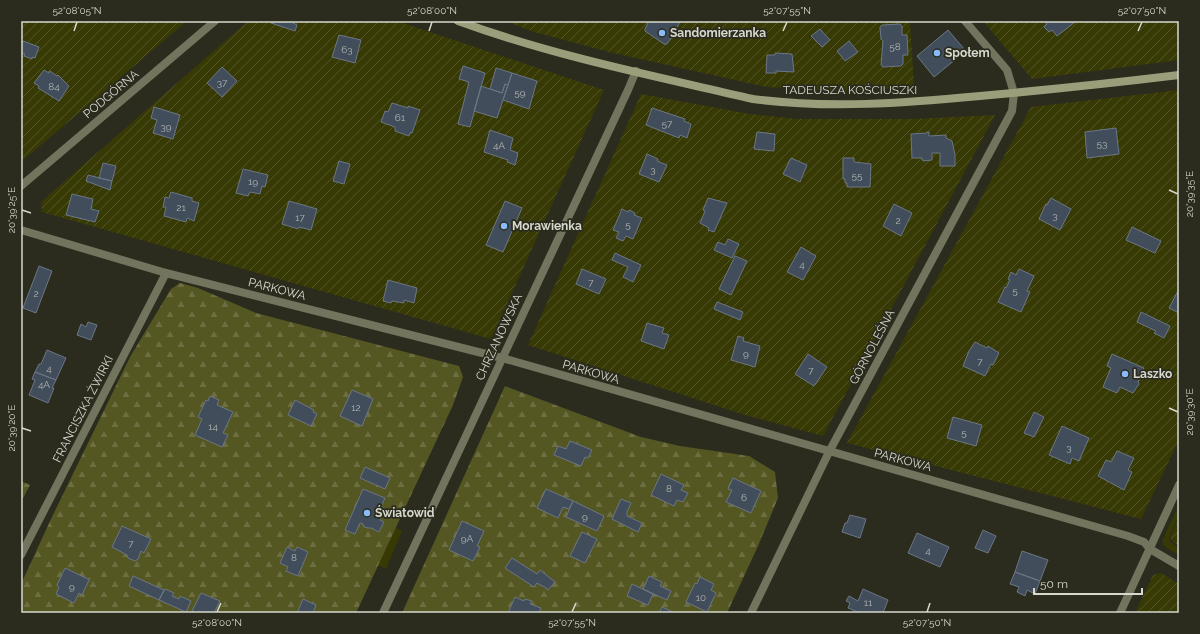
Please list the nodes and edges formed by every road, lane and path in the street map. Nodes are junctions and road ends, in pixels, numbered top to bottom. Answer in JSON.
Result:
{"nodes":[{"id":1,"x":215,"y":21,"type":"edge"},
{"id":2,"x":458,"y":21,"type":"edge"},
{"id":3,"x":965,"y":21,"type":"edge"},
{"id":4,"x":636,"y":71,"type":"junction"},
{"id":5,"x":1179,"y":75,"type":"edge"},
{"id":6,"x":1014,"y":93,"type":"junction"},
{"id":7,"x":21,"y":186,"type":"edge"},
{"id":8,"x":21,"y":230,"type":"edge"},
{"id":9,"x":166,"y":273,"type":"junction"},
{"id":10,"x":502,"y":358,"type":"junction"},
{"id":11,"x":829,"y":452,"type":"junction"},
{"id":12,"x":1179,"y":485,"type":"edge"},
{"id":13,"x":1150,"y":549,"type":"junction"},
{"id":14,"x":21,"y":555,"type":"edge"},
{"id":15,"x":1179,"y":566,"type":"edge"},
{"id":16,"x":383,"y":613,"type":"edge"},
{"id":17,"x":751,"y":613,"type":"edge"},
{"id":18,"x":1120,"y":613,"type":"edge"}],
"edges":[{"from":1,"to":7,"type":"street","name":"PODGÓRNA"},
{"from":2,"to":4,"type":"street","name":"TADEUSZA KOŚCIUSZKI"},
{"from":3,"to":6,"type":"street"},
{"from":4,"to":6,"type":"street","name":"TADEUSZA KOŚCIUSZKI"},
{"from":4,"to":10,"type":"street","name":"CHRZANOWSKA"},
{"from":5,"to":6,"type":"street","name":"TADEUSZA KOŚCIUSZKI"},
{"from":6,"to":11,"type":"street","name":"GÓRNOLEŚNA"},
{"from":8,"to":9,"type":"street","name":"PARKOWA"},
{"from":9,"to":10,"type":"street","name":"PARKOWA"},
{"from":9,"to":14,"type":"street","name":"FRANCISZKA ŻWIRKI"},
{"from":10,"to":11,"type":"street","name":"PARKOWA"},
{"from":10,"to":16,"type":"street","name":"CHRZANOWSKA"},
{"from":11,"to":13,"type":"street","name":"PARKOWA"},
{"from":11,"to":17,"type":"street","name":"GÓRNOLEŚNA"},
{"from":12,"to":13,"type":"street"},
{"from":13,"to":15,"type":"street","name":"PARKOWA"},
{"from":13,"to":18,"type":"street"}]}
